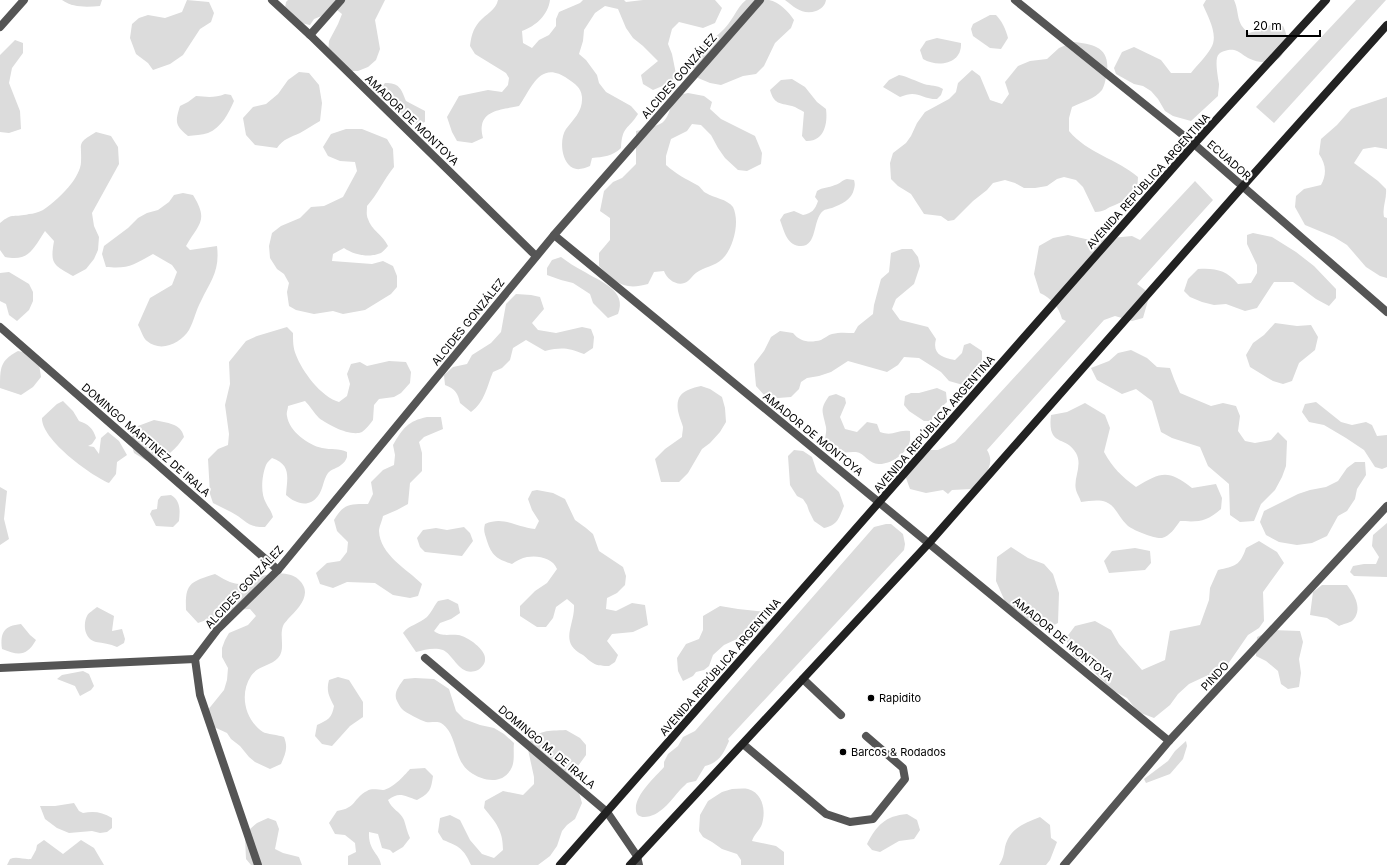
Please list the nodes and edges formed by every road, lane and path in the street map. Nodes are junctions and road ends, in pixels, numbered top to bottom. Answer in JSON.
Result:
{"nodes":[{"id":1,"x":24,"y":0,"type":"edge"},
{"id":2,"x":272,"y":0,"type":"edge"},
{"id":3,"x":341,"y":0,"type":"edge"},
{"id":4,"x":760,"y":0,"type":"edge"},
{"id":5,"x":1016,"y":0,"type":"edge"},
{"id":6,"x":1326,"y":0,"type":"edge"},
{"id":7,"x":1387,"y":25,"type":"edge"},
{"id":8,"x":0,"y":27,"type":"edge"},
{"id":9,"x":310,"y":35,"type":"junction"},
{"id":10,"x":1194,"y":144,"type":"junction"},
{"id":11,"x":1243,"y":186,"type":"junction"},
{"id":12,"x":554,"y":235,"type":"junction"},
{"id":13,"x":536,"y":256,"type":"junction"},
{"id":14,"x":1387,"y":312,"type":"edge"},
{"id":15,"x":0,"y":327,"type":"edge"},
{"id":16,"x":879,"y":502,"type":"junction"},
{"id":17,"x":1387,"y":506,"type":"edge"},
{"id":18,"x":929,"y":543,"type":"junction"},
{"id":19,"x":278,"y":570,"type":"junction"},
{"id":20,"x":424,"y":658,"type":"dead end"},
{"id":21,"x":195,"y":659,"type":"junction"},
{"id":22,"x":0,"y":668,"type":"edge"},
{"id":23,"x":803,"y":678,"type":"junction"},
{"id":24,"x":841,"y":715,"type":"dead end"},
{"id":25,"x":866,"y":736,"type":"dead end"},
{"id":26,"x":1170,"y":741,"type":"junction"},
{"id":27,"x":742,"y":744,"type":"junction"},
{"id":28,"x":607,"y":812,"type":"junction"},
{"id":29,"x":638,"y":861,"type":"edge"},
{"id":30,"x":258,"y":865,"type":"edge"},
{"id":31,"x":560,"y":865,"type":"edge"},
{"id":32,"x":630,"y":865,"type":"edge"},
{"id":33,"x":1064,"y":865,"type":"edge"}],
"edges":[{"from":1,"to":8,"type":"street"},
{"from":2,"to":9,"type":"street","name":"AMADOR DE MONTOYA"},
{"from":3,"to":9,"type":"street"},
{"from":4,"to":12,"type":"street","name":"ALCIDES GONZÁLEZ"},
{"from":5,"to":10,"type":"street","name":"ECUADOR"},
{"from":6,"to":10,"type":"main road","name":"AVENIDA REPÚBLICA ARGENTINA"},
{"from":7,"to":11,"type":"main road"},
{"from":9,"to":13,"type":"street","name":"AMADOR DE MONTOYA"},
{"from":10,"to":11,"type":"street","name":"ECUADOR"},
{"from":10,"to":16,"type":"main road","name":"AVENIDA REPÚBLICA ARGENTINA"},
{"from":11,"to":14,"type":"street","name":"ECUADOR"},
{"from":11,"to":18,"type":"main road"},
{"from":12,"to":13,"type":"street","name":"ALCIDES GONZÁLEZ"},
{"from":12,"to":16,"type":"street","name":"AMADOR DE MONTOYA"},
{"from":13,"to":19,"type":"street","name":"ALCIDES GONZÁLEZ"},
{"from":15,"to":19,"type":"street","name":"DOMINGO MARTINEZ DE IRALA"},
{"from":16,"to":18,"type":"street","name":"AMADOR DE MONTOYA"},
{"from":16,"to":28,"type":"main road","name":"AVENIDA REPÚBLICA ARGENTINA"},
{"from":17,"to":26,"type":"street","name":"PINDO"},
{"from":18,"to":23,"type":"main road"},
{"from":18,"to":26,"type":"street","name":"AMADOR DE MONTOYA"},
{"from":19,"to":21,"type":"street","name":"ALCIDES GONZÁLEZ"},
{"from":20,"to":28,"type":"street","name":"DOMINGO M. DE IRALA"},
{"from":21,"to":22,"type":"street"},
{"from":21,"to":30,"type":"street"},
{"from":23,"to":24,"type":"street"},
{"from":23,"to":27,"type":"main road"},
{"from":25,"to":27,"type":"street"},
{"from":26,"to":33,"type":"street","name":"PINDO"},
{"from":27,"to":29,"type":"main road"},
{"from":28,"to":29,"type":"street","name":"DOMINGO M. DE IRALA"},
{"from":28,"to":31,"type":"main road","name":"AVENIDA REPÚBLICA ARGENTINA"},
{"from":29,"to":32,"type":"main road"}]}
